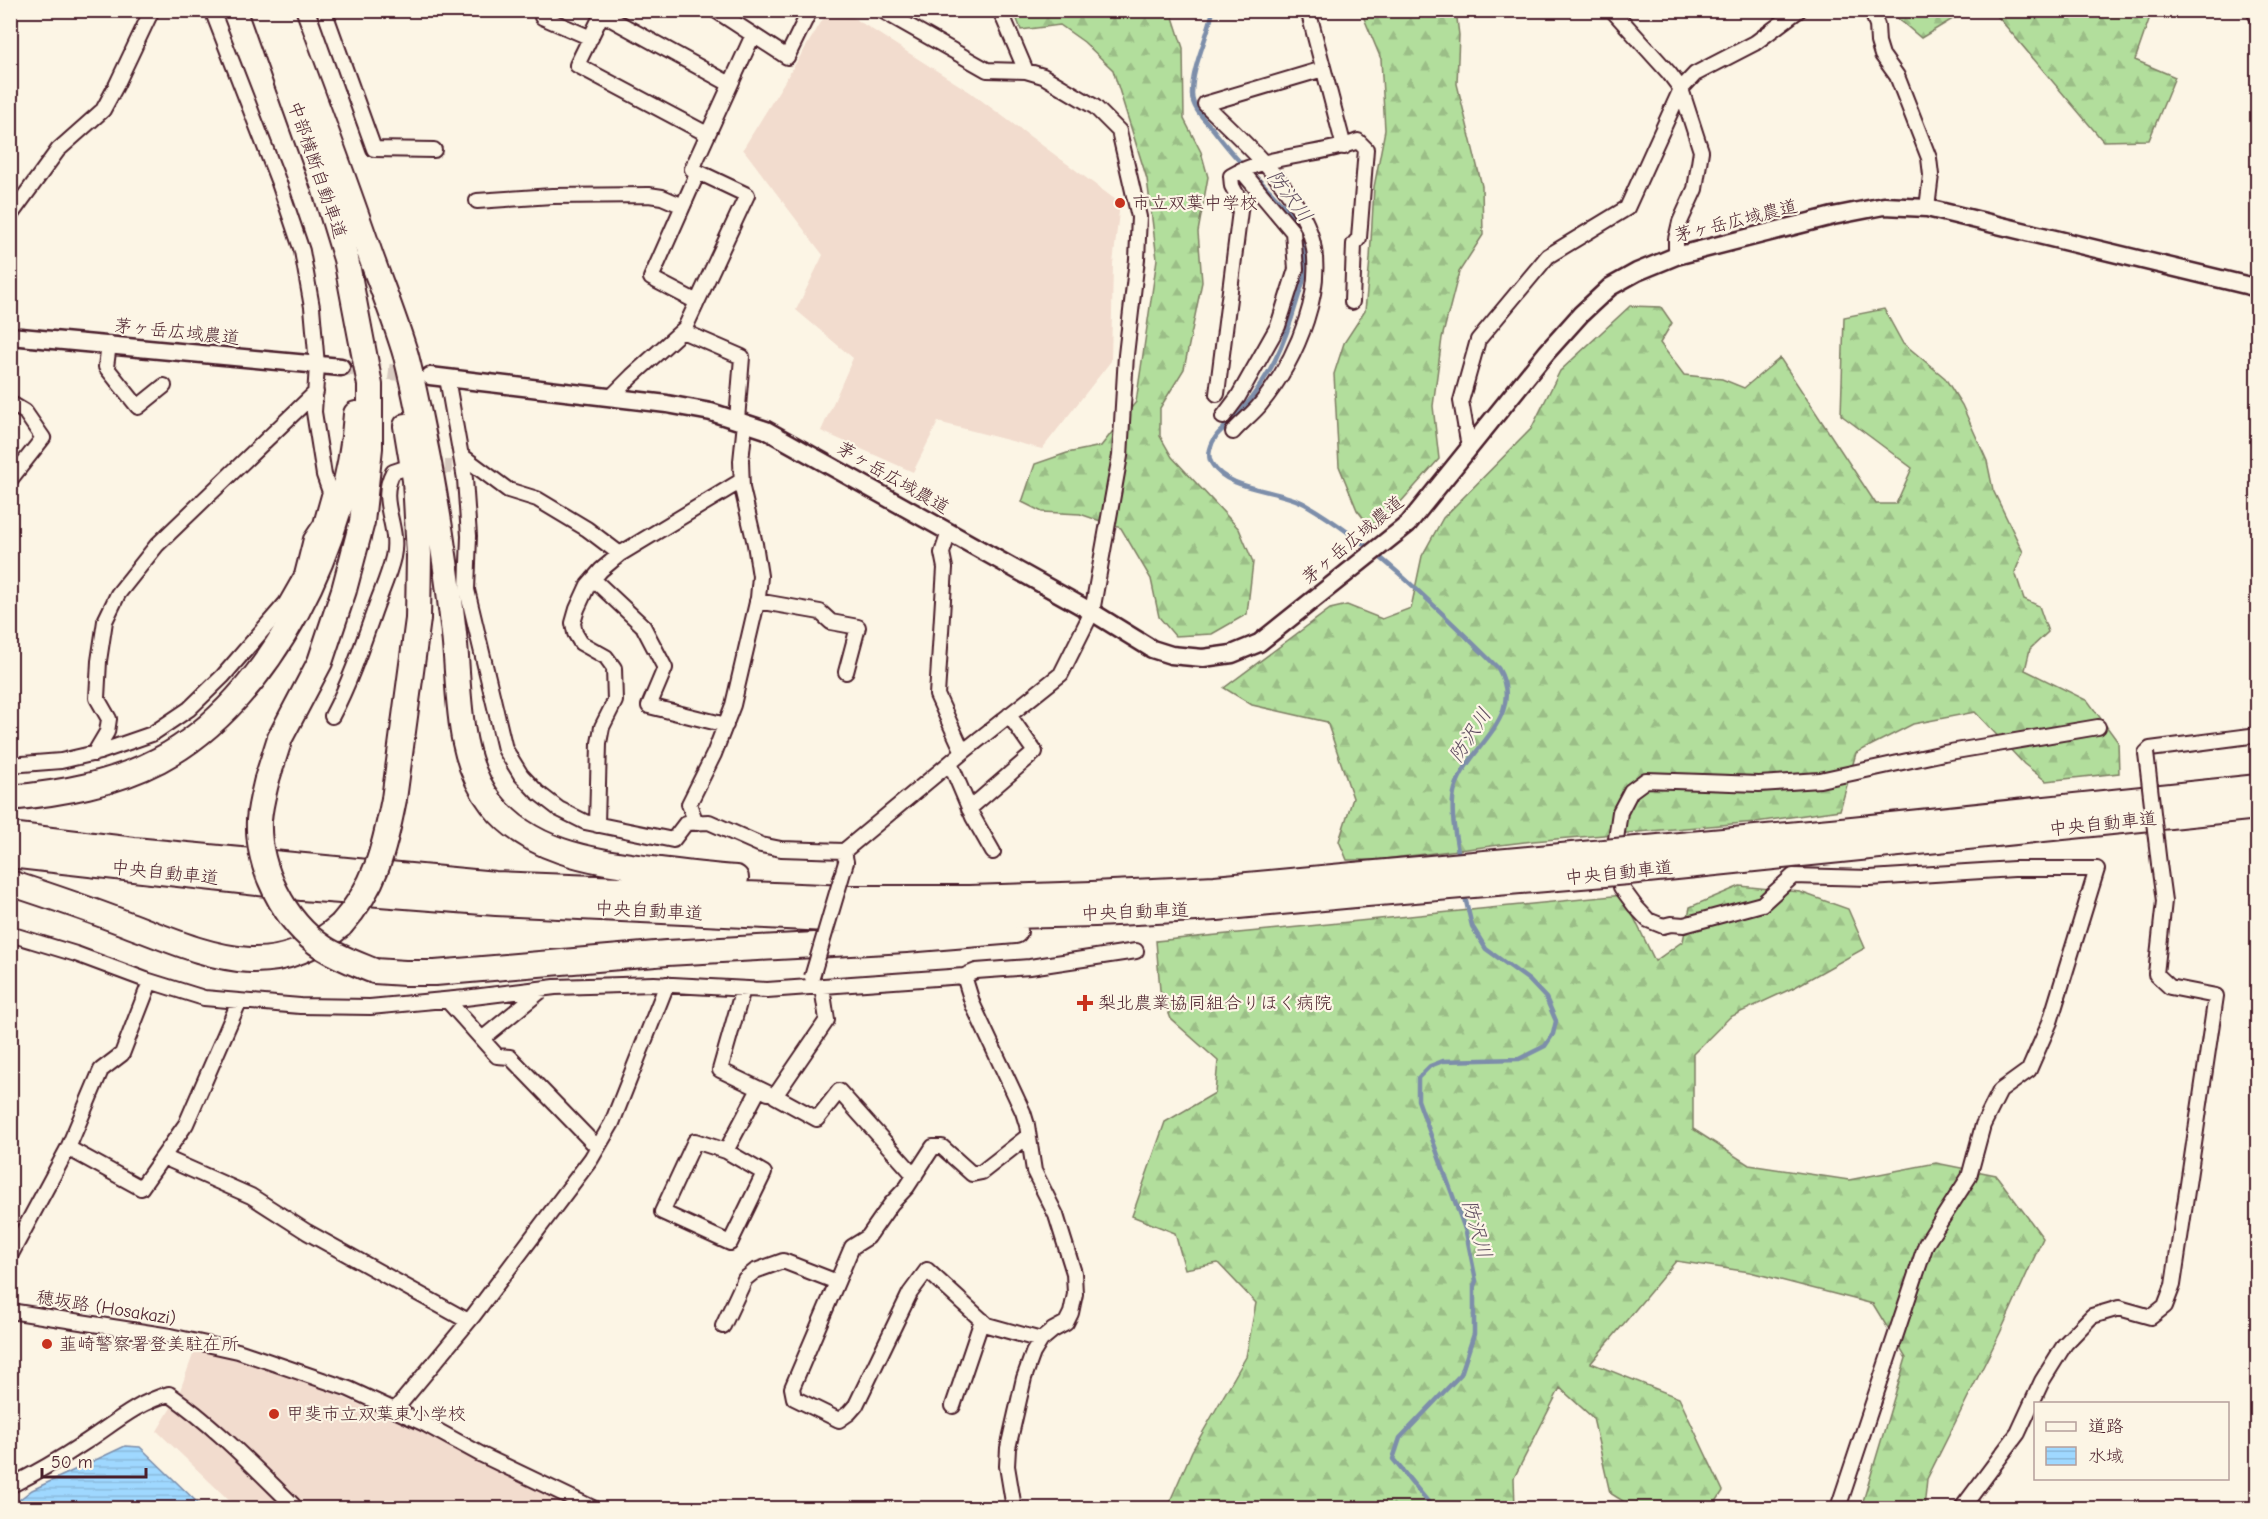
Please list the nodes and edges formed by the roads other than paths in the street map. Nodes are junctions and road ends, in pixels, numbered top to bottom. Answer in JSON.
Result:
{"nodes":[{"id":1,"x":152,"y":10,"type":"edge"},
{"id":2,"x":212,"y":10,"type":"edge"},
{"id":3,"x":261,"y":10,"type":"edge"},
{"id":4,"x":281,"y":10,"type":"edge"},
{"id":5,"x":324,"y":10,"type":"edge"},
{"id":6,"x":545,"y":10,"type":"edge"},
{"id":7,"x":715,"y":10,"type":"edge"},
{"id":8,"x":810,"y":10,"type":"edge"},
{"id":9,"x":881,"y":10,"type":"edge"},
{"id":10,"x":1000,"y":10,"type":"edge"},
{"id":11,"x":1308,"y":10,"type":"edge"},
{"id":12,"x":1612,"y":10,"type":"edge"},
{"id":13,"x":1798,"y":10,"type":"edge"},
{"id":14,"x":1871,"y":10,"type":"edge"},
{"id":15,"x":2253,"y":10,"type":"edge"},
{"id":16,"x":603,"y":12,"type":"edge"},
{"id":17,"x":2258,"y":18,"type":"edge"},
{"id":18,"x":753,"y":35,"type":"junction"},
{"id":19,"x":591,"y":38,"type":"junction"},
{"id":20,"x":1323,"y":69,"type":"junction"},
{"id":21,"x":1026,"y":71,"type":"junction"},
{"id":22,"x":730,"y":84,"type":"junction"},
{"id":23,"x":1681,"y":89,"type":"junction"},
{"id":24,"x":707,"y":134,"type":"junction"},
{"id":25,"x":1344,"y":147,"type":"junction"},
{"id":26,"x":434,"y":150,"type":"dead end"},
{"id":27,"x":1260,"y":163,"type":"junction"},
{"id":28,"x":1242,"y":170,"type":"junction"},
{"id":29,"x":698,"y":172,"type":"junction"},
{"id":30,"x":477,"y":201,"type":"dead end"},
{"id":31,"x":683,"y":206,"type":"junction"},
{"id":32,"x":1928,"y":208,"type":"junction"},
{"id":33,"x":10,"y":216,"type":"edge"},
{"id":34,"x":370,"y":253,"type":"junction"},
{"id":35,"x":1676,"y":256,"type":"junction"},
{"id":36,"x":2258,"y":288,"type":"edge"},
{"id":37,"x":697,"y":302,"type":"junction"},
{"id":38,"x":1352,"y":302,"type":"dead end"},
{"id":39,"x":682,"y":331,"type":"junction"},
{"id":40,"x":361,"y":332,"type":"junction"},
{"id":41,"x":10,"y":336,"type":"edge"},
{"id":42,"x":109,"y":344,"type":"junction"},
{"id":43,"x":317,"y":365,"type":"junction"},
{"id":44,"x":340,"y":367,"type":"tunnel mouth"},
{"id":45,"x":430,"y":376,"type":"tunnel mouth"},
{"id":46,"x":447,"y":378,"type":"junction"},
{"id":47,"x":164,"y":386,"type":"dead end"},
{"id":48,"x":316,"y":392,"type":"junction"},
{"id":49,"x":1217,"y":394,"type":"dead end"},
{"id":50,"x":611,"y":397,"type":"junction"},
{"id":51,"x":10,"y":403,"type":"edge"},
{"id":52,"x":1222,"y":417,"type":"dead end"},
{"id":53,"x":741,"y":422,"type":"junction"},
{"id":54,"x":1233,"y":432,"type":"dead end"},
{"id":55,"x":1469,"y":447,"type":"junction"},
{"id":56,"x":459,"y":462,"type":"junction"},
{"id":57,"x":405,"y":468,"type":"dead end"},
{"id":58,"x":10,"y":480,"type":"edge"},
{"id":59,"x":741,"y":481,"type":"junction"},
{"id":60,"x":949,"y":532,"type":"junction"},
{"id":61,"x":620,"y":554,"type":"junction"},
{"id":62,"x":593,"y":579,"type":"junction"},
{"id":63,"x":757,"y":601,"type":"junction"},
{"id":64,"x":1092,"y":612,"type":"junction"},
{"id":65,"x":846,"y":672,"type":"dead end"},
{"id":66,"x":1009,"y":715,"type":"junction"},
{"id":67,"x":332,"y":716,"type":"dead end"},
{"id":68,"x":726,"y":724,"type":"junction"},
{"id":69,"x":2098,"y":727,"type":"dead end"},
{"id":70,"x":2258,"y":735,"type":"edge"},
{"id":71,"x":963,"y":752,"type":"junction"},
{"id":72,"x":94,"y":754,"type":"junction"},
{"id":73,"x":950,"y":763,"type":"junction"},
{"id":74,"x":10,"y":765,"type":"edge"},
{"id":75,"x":2258,"y":787,"type":"edge"},
{"id":76,"x":10,"y":798,"type":"edge"},
{"id":77,"x":2258,"y":807,"type":"edge"},
{"id":78,"x":969,"y":809,"type":"junction"},
{"id":79,"x":696,"y":822,"type":"junction"},
{"id":80,"x":597,"y":825,"type":"junction"},
{"id":81,"x":10,"y":835,"type":"edge"},
{"id":82,"x":993,"y":852,"type":"dead end"},
{"id":83,"x":10,"y":855,"type":"edge"},
{"id":84,"x":845,"y":857,"type":"junction"},
{"id":85,"x":1627,"y":861,"type":"junction"},
{"id":86,"x":10,"y":883,"type":"edge"},
{"id":87,"x":1354,"y":885,"type":"junction"},
{"id":88,"x":969,"y":898,"type":"junction"},
{"id":89,"x":1217,"y":908,"type":"junction"},
{"id":90,"x":10,"y":934,"type":"edge"},
{"id":91,"x":1136,"y":951,"type":"dead end"},
{"id":92,"x":964,"y":976,"type":"junction"},
{"id":93,"x":150,"y":982,"type":"junction"},
{"id":94,"x":810,"y":982,"type":"junction"},
{"id":95,"x":667,"y":984,"type":"junction"},
{"id":96,"x":822,"y":987,"type":"junction"},
{"id":97,"x":544,"y":988,"type":"junction"},
{"id":98,"x":743,"y":989,"type":"junction"},
{"id":99,"x":447,"y":1000,"type":"junction"},
{"id":100,"x":239,"y":1002,"type":"junction"},
{"id":101,"x":482,"y":1039,"type":"junction"},
{"id":102,"x":759,"y":1089,"type":"junction"},
{"id":103,"x":775,"y":1096,"type":"junction"},
{"id":104,"x":1028,"y":1136,"type":"junction"},
{"id":105,"x":68,"y":1148,"type":"junction"},
{"id":106,"x":597,"y":1148,"type":"junction"},
{"id":107,"x":726,"y":1151,"type":"junction"},
{"id":108,"x":163,"y":1157,"type":"junction"},
{"id":109,"x":915,"y":1176,"type":"junction"},
{"id":110,"x":10,"y":1256,"type":"edge"},
{"id":111,"x":837,"y":1282,"type":"junction"},
{"id":112,"x":10,"y":1311,"type":"edge"},
{"id":113,"x":982,"y":1320,"type":"junction"},
{"id":114,"x":468,"y":1321,"type":"junction"},
{"id":115,"x":723,"y":1326,"type":"dead end"},
{"id":116,"x":1041,"y":1340,"type":"junction"},
{"id":117,"x":953,"y":1406,"type":"dead end"},
{"id":118,"x":396,"y":1410,"type":"junction"},
{"id":119,"x":10,"y":1486,"type":"edge"},
{"id":120,"x":294,"y":1509,"type":"edge"},
{"id":121,"x":593,"y":1509,"type":"edge"},
{"id":122,"x":1014,"y":1509,"type":"edge"},
{"id":123,"x":1838,"y":1509,"type":"edge"},
{"id":124,"x":1962,"y":1509,"type":"edge"}],
"edges":[{"from":1,"to":33,"type":"street"},
{"from":2,"to":43,"type":"street"},
{"from":3,"to":40,"type":"highway","name":"中部横断自動車道"},
{"from":4,"to":34,"type":"highway","name":"中部横断自動車道"},
{"from":5,"to":26,"type":"street"},
{"from":6,"to":19,"type":"street"},
{"from":7,"to":18,"type":"street"},
{"from":8,"to":18,"type":"street"},
{"from":9,"to":21,"type":"street"},
{"from":10,"to":21,"type":"street"},
{"from":11,"to":20,"type":"street"},
{"from":12,"to":23,"type":"street"},
{"from":13,"to":23,"type":"street"},
{"from":14,"to":32,"type":"street"},
{"from":15,"to":17,"type":"street"},
{"from":16,"to":19,"type":"street"},
{"from":16,"to":22,"type":"street"},
{"from":18,"to":22,"type":"street"},
{"from":19,"to":24,"type":"street"},
{"from":20,"to":25,"type":"street"},
{"from":20,"to":27,"type":"street"},
{"from":21,"to":64,"type":"street"},
{"from":22,"to":24,"type":"street"},
{"from":23,"to":35,"type":"street"},
{"from":23,"to":55,"type":"street"},
{"from":24,"to":29,"type":"street"},
{"from":25,"to":27,"type":"street"},
{"from":25,"to":38,"type":"street"},
{"from":27,"to":28,"type":"street"},
{"from":27,"to":54,"type":"street"},
{"from":28,"to":49,"type":"street"},
{"from":28,"to":52,"type":"street"},
{"from":29,"to":31,"type":"street"},
{"from":29,"to":37,"type":"street"},
{"from":30,"to":31,"type":"street"},
{"from":31,"to":37,"type":"street"},
{"from":32,"to":35,"type":"street","name":"茅ヶ岳広域農道"},
{"from":32,"to":36,"type":"street","name":"茅ヶ岳広域農道"},
{"from":34,"to":86,"type":"highway","bridge":true},
{"from":34,"to":88,"type":"highway"},
{"from":35,"to":55,"type":"street","name":"茅ヶ岳広域農道"},
{"from":37,"to":39,"type":"street"},
{"from":39,"to":50,"type":"street"},
{"from":39,"to":53,"type":"street"},
{"from":40,"to":76,"type":"highway"},
{"from":40,"to":89,"type":"highway","bridge":true},
{"from":41,"to":42,"type":"street","name":"茅ヶ岳広域農道"},
{"from":42,"to":43,"type":"street","name":"茅ヶ岳広域農道"},
{"from":42,"to":47,"type":"street"},
{"from":43,"to":44,"type":"street","name":"茅ヶ岳広域農道"},
{"from":43,"to":48,"type":"street"},
{"from":45,"to":46,"type":"street","name":"茅ヶ岳広域農道"},
{"from":46,"to":50,"type":"street","name":"茅ヶ岳広域農道"},
{"from":46,"to":56,"type":"street"},
{"from":48,"to":72,"type":"street"},
{"from":48,"to":72,"type":"street"},
{"from":50,"to":53,"type":"street","name":"茅ヶ岳広域農道"},
{"from":51,"to":58,"type":"street"},
{"from":53,"to":59,"type":"street"},
{"from":53,"to":60,"type":"street","name":"茅ヶ岳広域農道"},
{"from":55,"to":64,"type":"street","name":"茅ヶ岳広域農道"},
{"from":56,"to":61,"type":"street"},
{"from":56,"to":80,"type":"street"},
{"from":57,"to":67,"type":"street"},
{"from":59,"to":61,"type":"street"},
{"from":59,"to":63,"type":"street"},
{"from":60,"to":64,"type":"street","name":"茅ヶ岳広域農道"},
{"from":60,"to":71,"type":"street"},
{"from":61,"to":62,"type":"street"},
{"from":62,"to":68,"type":"street"},
{"from":62,"to":80,"type":"street"},
{"from":63,"to":65,"type":"street"},
{"from":63,"to":68,"type":"street"},
{"from":64,"to":66,"type":"street"},
{"from":66,"to":71,"type":"street"},
{"from":66,"to":78,"type":"street"},
{"from":68,"to":79,"type":"street"},
{"from":69,"to":123,"type":"street"},
{"from":70,"to":124,"type":"street","bridge":true},
{"from":71,"to":73,"type":"street"},
{"from":72,"to":74,"type":"street"},
{"from":73,"to":78,"type":"street"},
{"from":73,"to":84,"type":"street"},
{"from":75,"to":85,"type":"highway","name":"中央自動車道"},
{"from":77,"to":85,"type":"highway","name":"中央自動車道"},
{"from":78,"to":82,"type":"street"},
{"from":79,"to":80,"type":"street"},
{"from":79,"to":84,"type":"street"},
{"from":81,"to":88,"type":"highway","name":"中央自動車道"},
{"from":83,"to":89,"type":"highway","name":"中央自動車道"},
{"from":84,"to":94,"type":"street","bridge":true},
{"from":85,"to":87,"type":"highway","name":"中央自動車道","bridge":true},
{"from":87,"to":88,"type":"highway","name":"中央自動車道"},
{"from":87,"to":89,"type":"highway","name":"中央自動車道"},
{"from":90,"to":93,"type":"street"},
{"from":91,"to":92,"type":"street"},
{"from":92,"to":96,"type":"street"},
{"from":92,"to":104,"type":"street"},
{"from":93,"to":100,"type":"street"},
{"from":93,"to":105,"type":"street"},
{"from":94,"to":96,"type":"street"},
{"from":94,"to":98,"type":"street"},
{"from":95,"to":97,"type":"street"},
{"from":95,"to":98,"type":"street"},
{"from":95,"to":106,"type":"street"},
{"from":96,"to":103,"type":"street"},
{"from":97,"to":99,"type":"street"},
{"from":97,"to":101,"type":"street"},
{"from":98,"to":102,"type":"street"},
{"from":99,"to":100,"type":"street"},
{"from":99,"to":101,"type":"street"},
{"from":100,"to":108,"type":"street"},
{"from":101,"to":106,"type":"street"},
{"from":102,"to":103,"type":"street"},
{"from":102,"to":107,"type":"street"},
{"from":103,"to":109,"type":"street"},
{"from":104,"to":109,"type":"street"},
{"from":104,"to":116,"type":"street"},
{"from":105,"to":108,"type":"street"},
{"from":105,"to":110,"type":"street"},
{"from":106,"to":114,"type":"street"},
{"from":107,"to":107,"type":"street"},
{"from":108,"to":114,"type":"street"},
{"from":109,"to":111,"type":"street"},
{"from":111,"to":113,"type":"street"},
{"from":111,"to":115,"type":"street"},
{"from":112,"to":118,"type":"street","name":"穂坂路 (Hosakazi)"},
{"from":113,"to":116,"type":"street"},
{"from":113,"to":117,"type":"street"},
{"from":114,"to":118,"type":"street"},
{"from":116,"to":122,"type":"street"},
{"from":118,"to":121,"type":"street","name":"穂坂路 (Hosakazi)"},
{"from":119,"to":120,"type":"street"}]}
